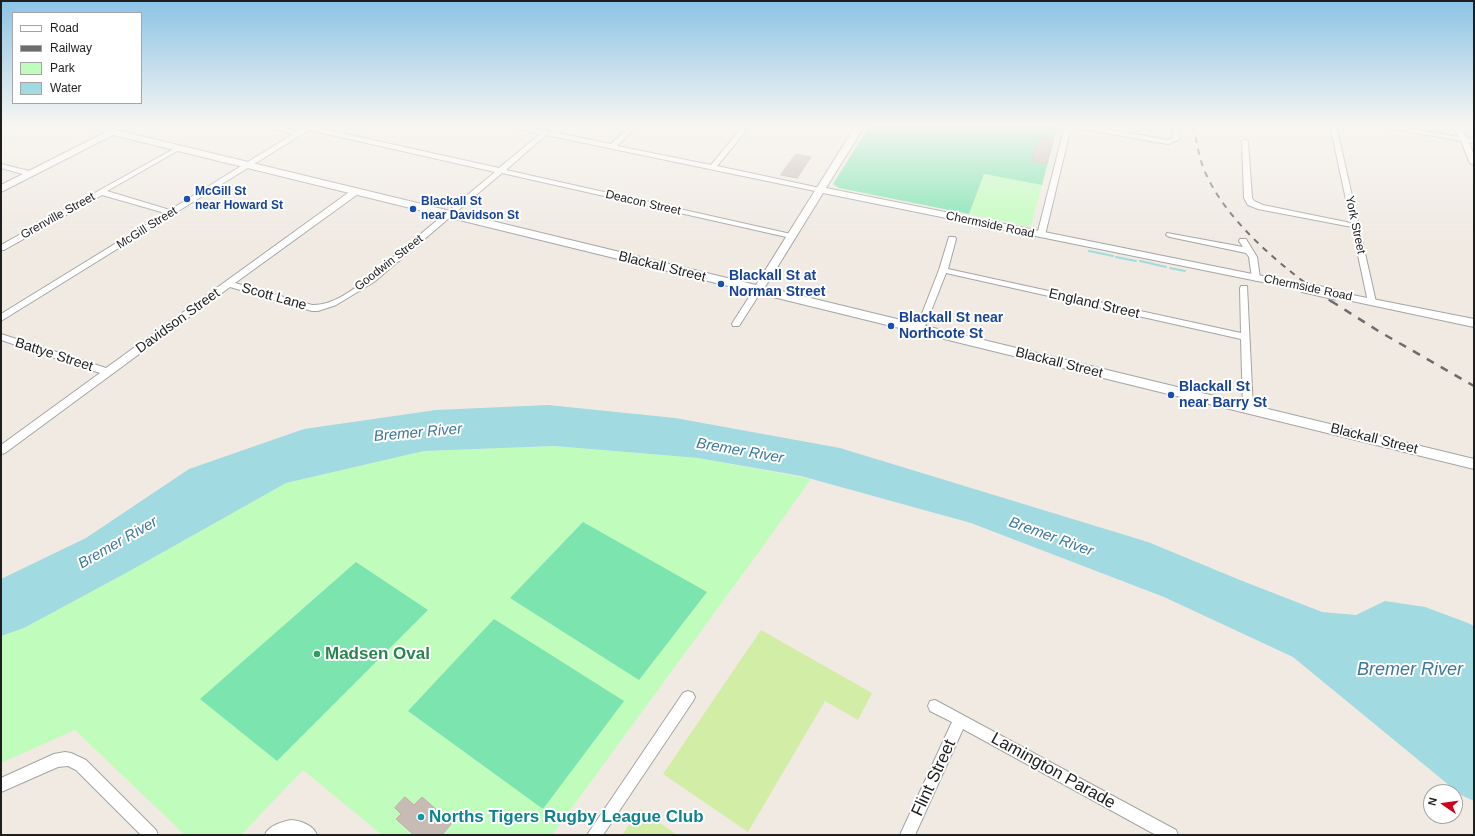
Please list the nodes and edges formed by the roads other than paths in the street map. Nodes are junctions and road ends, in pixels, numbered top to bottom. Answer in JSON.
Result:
{"nodes":[{"id":1,"x":49,"y":164,"type":"edge"},
{"id":2,"x":151,"y":164,"type":"edge"},
{"id":3,"x":241,"y":164,"type":"edge"},
{"id":4,"x":252,"y":164,"type":"edge"},
{"id":5,"x":466,"y":164,"type":"edge"},
{"id":6,"x":509,"y":164,"type":"edge"},
{"id":7,"x":693,"y":164,"type":"edge"},
{"id":8,"x":715,"y":164,"type":"edge"},
{"id":9,"x":836,"y":164,"type":"edge"},
{"id":10,"x":1059,"y":164,"type":"edge"},
{"id":11,"x":1246,"y":164,"type":"edge"},
{"id":12,"x":1342,"y":164,"type":"edge"},
{"id":13,"x":1,"y":166,"type":"edge"},
{"id":14,"x":249,"y":166,"type":"junction"},
{"id":15,"x":712,"y":168,"type":"junction"},
{"id":16,"x":500,"y":172,"type":"junction"},
{"id":17,"x":30,"y":174,"type":"junction"},
{"id":18,"x":1,"y":189,"type":"edge"},
{"id":19,"x":820,"y":190,"type":"junction"},
{"id":20,"x":101,"y":192,"type":"junction"},
{"id":21,"x":355,"y":192,"type":"junction"},
{"id":22,"x":172,"y":212,"type":"junction"},
{"id":23,"x":449,"y":215,"type":"junction"},
{"id":24,"x":1356,"y":226,"type":"junction"},
{"id":25,"x":1041,"y":235,"type":"junction"},
{"id":26,"x":1170,"y":235,"type":"dead end"},
{"id":27,"x":791,"y":236,"type":"junction"},
{"id":28,"x":952,"y":239,"type":"dead end"},
{"id":29,"x":1243,"y":241,"type":"dead end"},
{"id":30,"x":1,"y":248,"type":"edge"},
{"id":31,"x":1249,"y":251,"type":"junction"},
{"id":32,"x":943,"y":270,"type":"junction"},
{"id":33,"x":1256,"y":278,"type":"junction"},
{"id":34,"x":228,"y":284,"type":"junction"},
{"id":35,"x":1244,"y":288,"type":"dead end"},
{"id":36,"x":758,"y":290,"type":"junction"},
{"id":37,"x":1372,"y":302,"type":"junction"},
{"id":38,"x":319,"y":309,"type":"joint"},
{"id":39,"x":1,"y":318,"type":"edge"},
{"id":40,"x":1474,"y":323,"type":"edge"},
{"id":41,"x":736,"y":324,"type":"dead end"},
{"id":42,"x":920,"y":329,"type":"junction"},
{"id":43,"x":1,"y":337,"type":"edge"},
{"id":44,"x":1246,"y":337,"type":"junction"},
{"id":45,"x":107,"y":372,"type":"junction"},
{"id":46,"x":1248,"y":409,"type":"junction"},
{"id":47,"x":1,"y":450,"type":"edge"},
{"id":48,"x":1474,"y":464,"type":"edge"},
{"id":49,"x":688,"y":696,"type":"dead end"},
{"id":50,"x":935,"y":706,"type":"dead end"},
{"id":51,"x":960,"y":720,"type":"junction"},
{"id":52,"x":1,"y":785,"type":"edge"},
{"id":53,"x":151,"y":835,"type":"edge"},
{"id":54,"x":272,"y":835,"type":"edge"},
{"id":55,"x":310,"y":835,"type":"edge"},
{"id":56,"x":594,"y":835,"type":"edge"},
{"id":57,"x":908,"y":835,"type":"edge"},
{"id":58,"x":1171,"y":835,"type":"edge"}],
"edges":[{"from":1,"to":17,"type":"street"},
{"from":2,"to":20,"type":"street","name":"Grenville Street"},
{"from":3,"to":14,"type":"street","name":"Blackall Street"},
{"from":4,"to":14,"type":"street","name":"McGill Street"},
{"from":5,"to":16,"type":"street","name":"Deacon Street"},
{"from":6,"to":16,"type":"street","name":"Goodwin Street"},
{"from":7,"to":15,"type":"street","name":"Chermside Road"},
{"from":8,"to":15,"type":"street"},
{"from":9,"to":19,"type":"street"},
{"from":10,"to":25,"type":"street"},
{"from":11,"to":24,"type":"street"},
{"from":12,"to":24,"type":"street","name":"York Street"},
{"from":13,"to":17,"type":"street"},
{"from":14,"to":21,"type":"street","name":"Blackall Street"},
{"from":14,"to":22,"type":"street","name":"McGill Street"},
{"from":15,"to":19,"type":"street","name":"Chermside Road"},
{"from":16,"to":23,"type":"street","name":"Goodwin Street"},
{"from":16,"to":27,"type":"street","name":"Deacon Street"},
{"from":17,"to":18,"type":"street"},
{"from":19,"to":25,"type":"street","name":"Chermside Road"},
{"from":19,"to":27,"type":"street"},
{"from":20,"to":22,"type":"street"},
{"from":20,"to":30,"type":"street","name":"Grenville Street"},
{"from":21,"to":23,"type":"street","name":"Blackall Street"},
{"from":21,"to":34,"type":"street","name":"Davidson Street"},
{"from":22,"to":39,"type":"street","name":"McGill Street"},
{"from":23,"to":36,"type":"street","name":"Blackall Street"},
{"from":23,"to":38,"type":"street","name":"Goodwin Street"},
{"from":24,"to":37,"type":"street","name":"York Street"},
{"from":25,"to":33,"type":"street","name":"Chermside Road"},
{"from":26,"to":31,"type":"street"},
{"from":27,"to":36,"type":"street"},
{"from":28,"to":32,"type":"street"},
{"from":29,"to":31,"type":"street"},
{"from":31,"to":33,"type":"street"},
{"from":32,"to":42,"type":"street"},
{"from":32,"to":44,"type":"street","name":"England Street"},
{"from":33,"to":37,"type":"street","name":"Chermside Road","bridge":true},
{"from":34,"to":38,"type":"street","name":"Scott Lane"},
{"from":34,"to":45,"type":"street","name":"Davidson Street"},
{"from":35,"to":44,"type":"street"},
{"from":36,"to":41,"type":"street"},
{"from":36,"to":42,"type":"street","name":"Blackall Street"},
{"from":37,"to":40,"type":"street","name":"Chermside Road"},
{"from":42,"to":46,"type":"street","name":"Blackall Street"},
{"from":43,"to":45,"type":"street","name":"Battye Street"},
{"from":44,"to":46,"type":"street"},
{"from":45,"to":47,"type":"street","name":"Davidson Street"},
{"from":46,"to":48,"type":"street","name":"Blackall Street"},
{"from":49,"to":56,"type":"street"},
{"from":50,"to":51,"type":"street","name":"Lamington Parade"},
{"from":51,"to":57,"type":"street","name":"Flint Street"},
{"from":51,"to":58,"type":"street","name":"Lamington Parade"},
{"from":52,"to":53,"type":"street"},
{"from":54,"to":55,"type":"street"}]}
